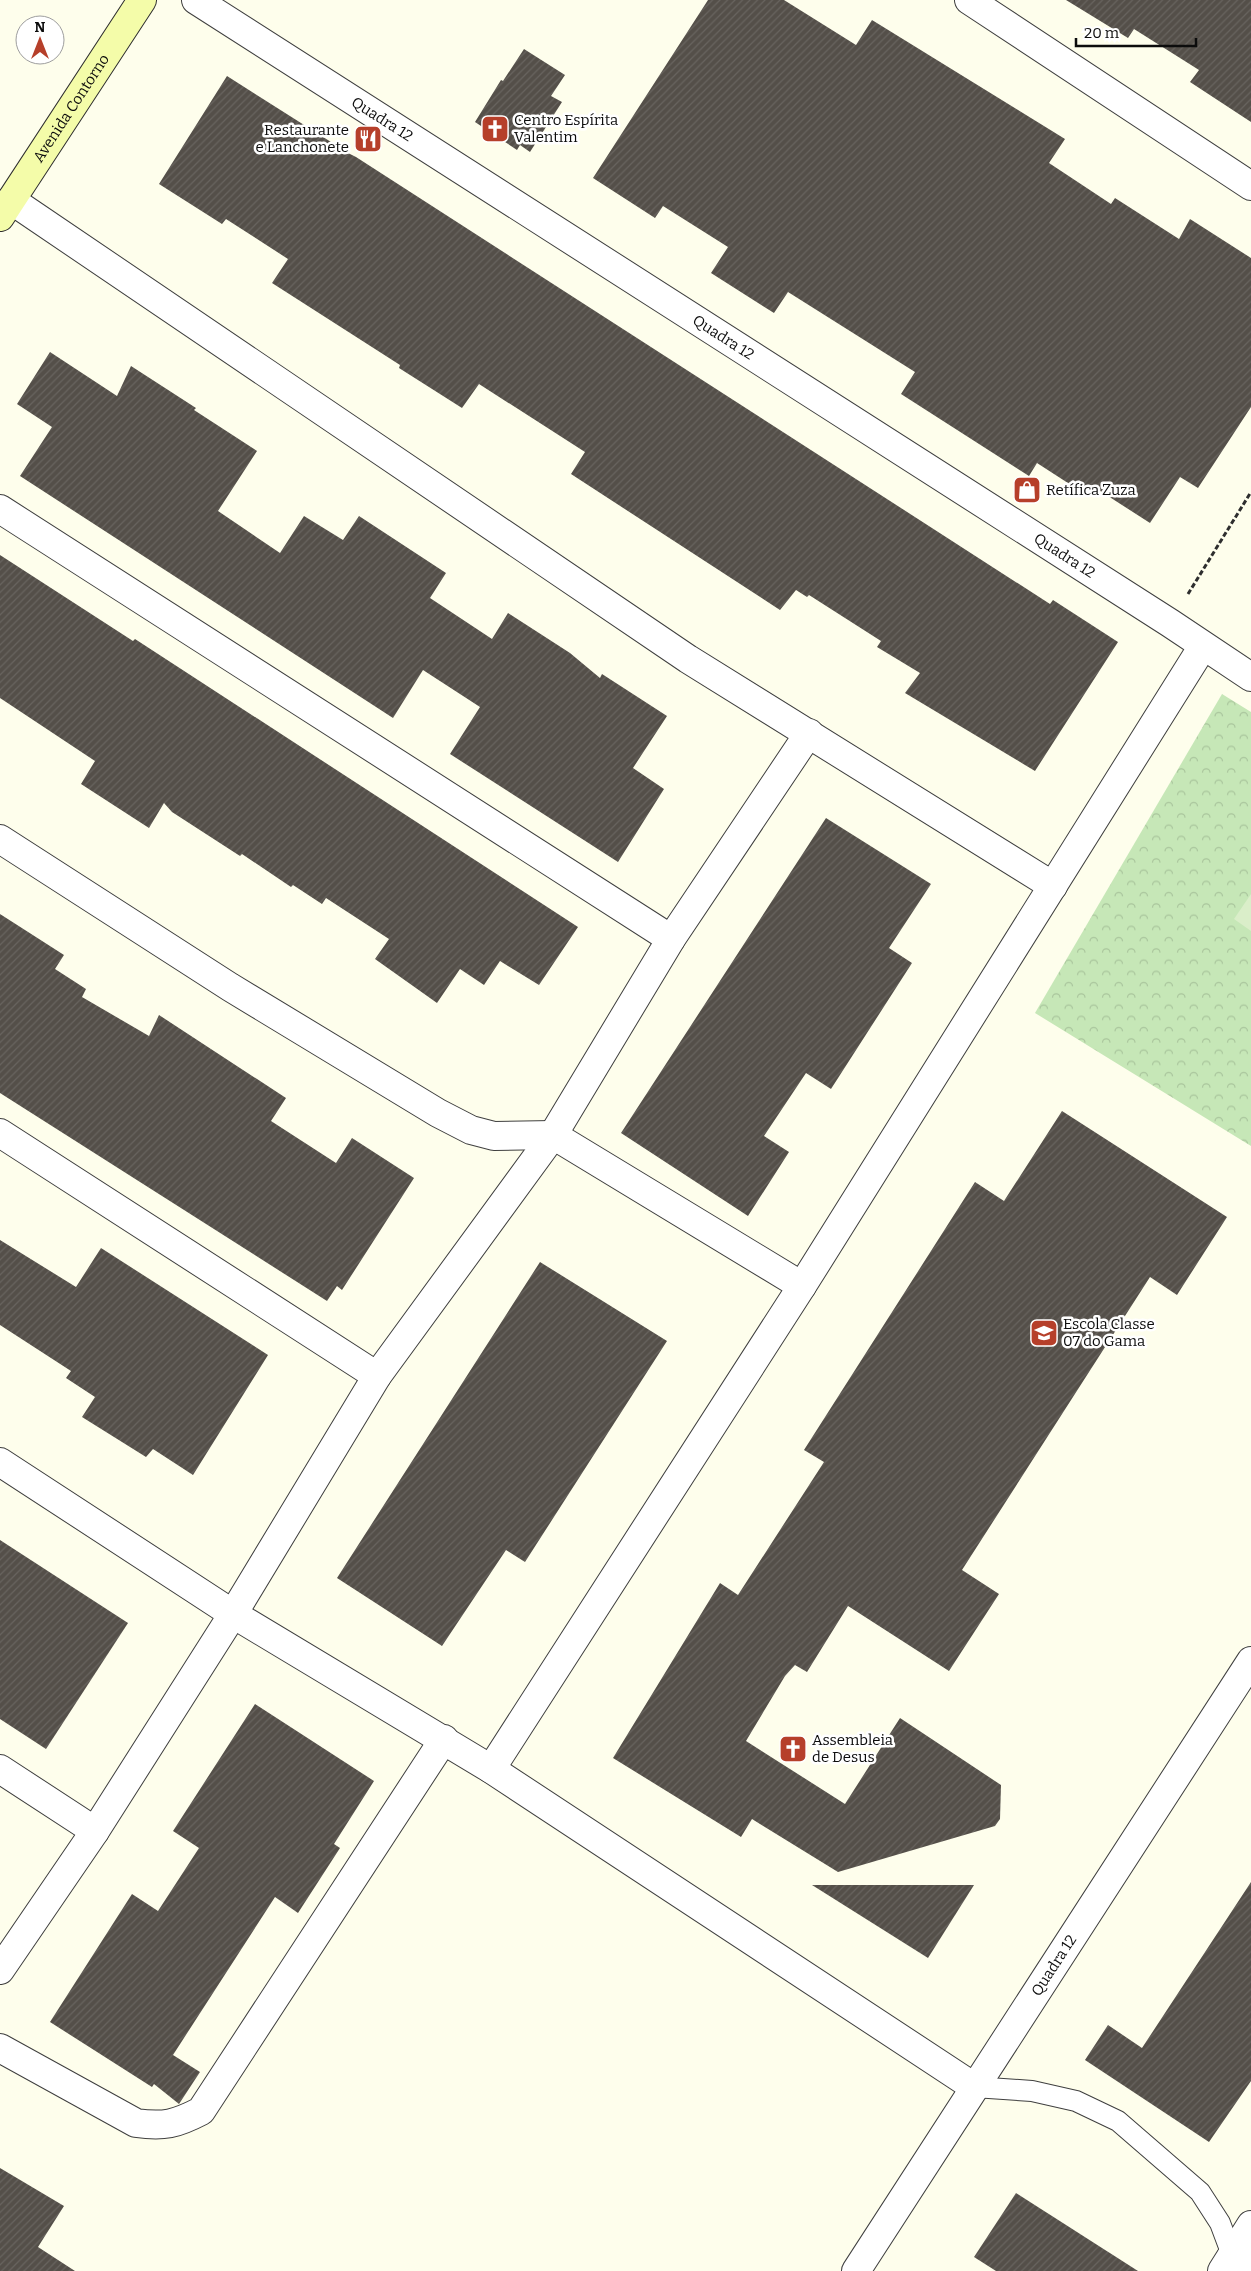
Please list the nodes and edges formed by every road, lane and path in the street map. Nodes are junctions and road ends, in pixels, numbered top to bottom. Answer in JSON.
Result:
{"nodes":[{"id":1,"x":142,"y":0,"type":"edge"},
{"id":2,"x":196,"y":0,"type":"edge"},
{"id":3,"x":969,"y":0,"type":"edge"},
{"id":4,"x":1251,"y":186,"type":"edge"},
{"id":5,"x":6,"y":209,"type":"edge"},
{"id":6,"x":1251,"y":492,"type":"edge"},
{"id":7,"x":0,"y":509,"type":"edge"},
{"id":8,"x":1170,"y":622,"type":"junction"},
{"id":9,"x":1203,"y":646,"type":"junction"},
{"id":10,"x":1251,"y":677,"type":"edge"},
{"id":11,"x":809,"y":733,"type":"junction"},
{"id":12,"x":0,"y":840,"type":"edge"},
{"id":13,"x":1053,"y":886,"type":"junction"},
{"id":14,"x":671,"y":939,"type":"junction"},
{"id":15,"x":0,"y":1133,"type":"edge"},
{"id":16,"x":553,"y":1135,"type":"junction"},
{"id":17,"x":802,"y":1286,"type":"junction"},
{"id":18,"x":377,"y":1376,"type":"junction"},
{"id":19,"x":0,"y":1462,"type":"edge"},
{"id":20,"x":233,"y":1614,"type":"junction"},
{"id":21,"x":1250,"y":1663,"type":"edge"},
{"id":22,"x":444,"y":1738,"type":"junction"},
{"id":23,"x":491,"y":1768,"type":"junction"},
{"id":24,"x":0,"y":1769,"type":"edge"},
{"id":25,"x":95,"y":1831,"type":"junction"},
{"id":26,"x":0,"y":1970,"type":"edge"},
{"id":27,"x":0,"y":2048,"type":"edge"},
{"id":28,"x":974,"y":2087,"type":"junction"},
{"id":29,"x":1251,"y":2225,"type":"edge"},
{"id":30,"x":1235,"y":2264,"type":"edge"},
{"id":31,"x":856,"y":2271,"type":"edge"}],
"edges":[{"from":1,"to":5,"type":"street","name":"Avenida Contorno"},
{"from":2,"to":8,"type":"street","name":"Quadra 12"},
{"from":3,"to":4,"type":"street"},
{"from":5,"to":11,"type":"street"},
{"from":6,"to":8,"type":"path"},
{"from":7,"to":14,"type":"street"},
{"from":8,"to":9,"type":"street","name":"Quadra 12"},
{"from":9,"to":10,"type":"street","name":"Quadra 12"},
{"from":9,"to":13,"type":"street"},
{"from":11,"to":13,"type":"street"},
{"from":11,"to":14,"type":"street"},
{"from":12,"to":16,"type":"street"},
{"from":13,"to":17,"type":"street"},
{"from":14,"to":16,"type":"street"},
{"from":15,"to":18,"type":"street"},
{"from":16,"to":17,"type":"street"},
{"from":16,"to":18,"type":"street"},
{"from":17,"to":23,"type":"street"},
{"from":18,"to":20,"type":"street"},
{"from":19,"to":20,"type":"street"},
{"from":20,"to":22,"type":"street"},
{"from":20,"to":25,"type":"street"},
{"from":21,"to":28,"type":"street","name":"Quadra 12"},
{"from":22,"to":23,"type":"street"},
{"from":22,"to":27,"type":"street"},
{"from":23,"to":28,"type":"street"},
{"from":24,"to":25,"type":"street"},
{"from":25,"to":26,"type":"street"},
{"from":28,"to":30,"type":"lane"},
{"from":28,"to":31,"type":"street","name":"Quadra 12"},
{"from":29,"to":30,"type":"street"}]}
